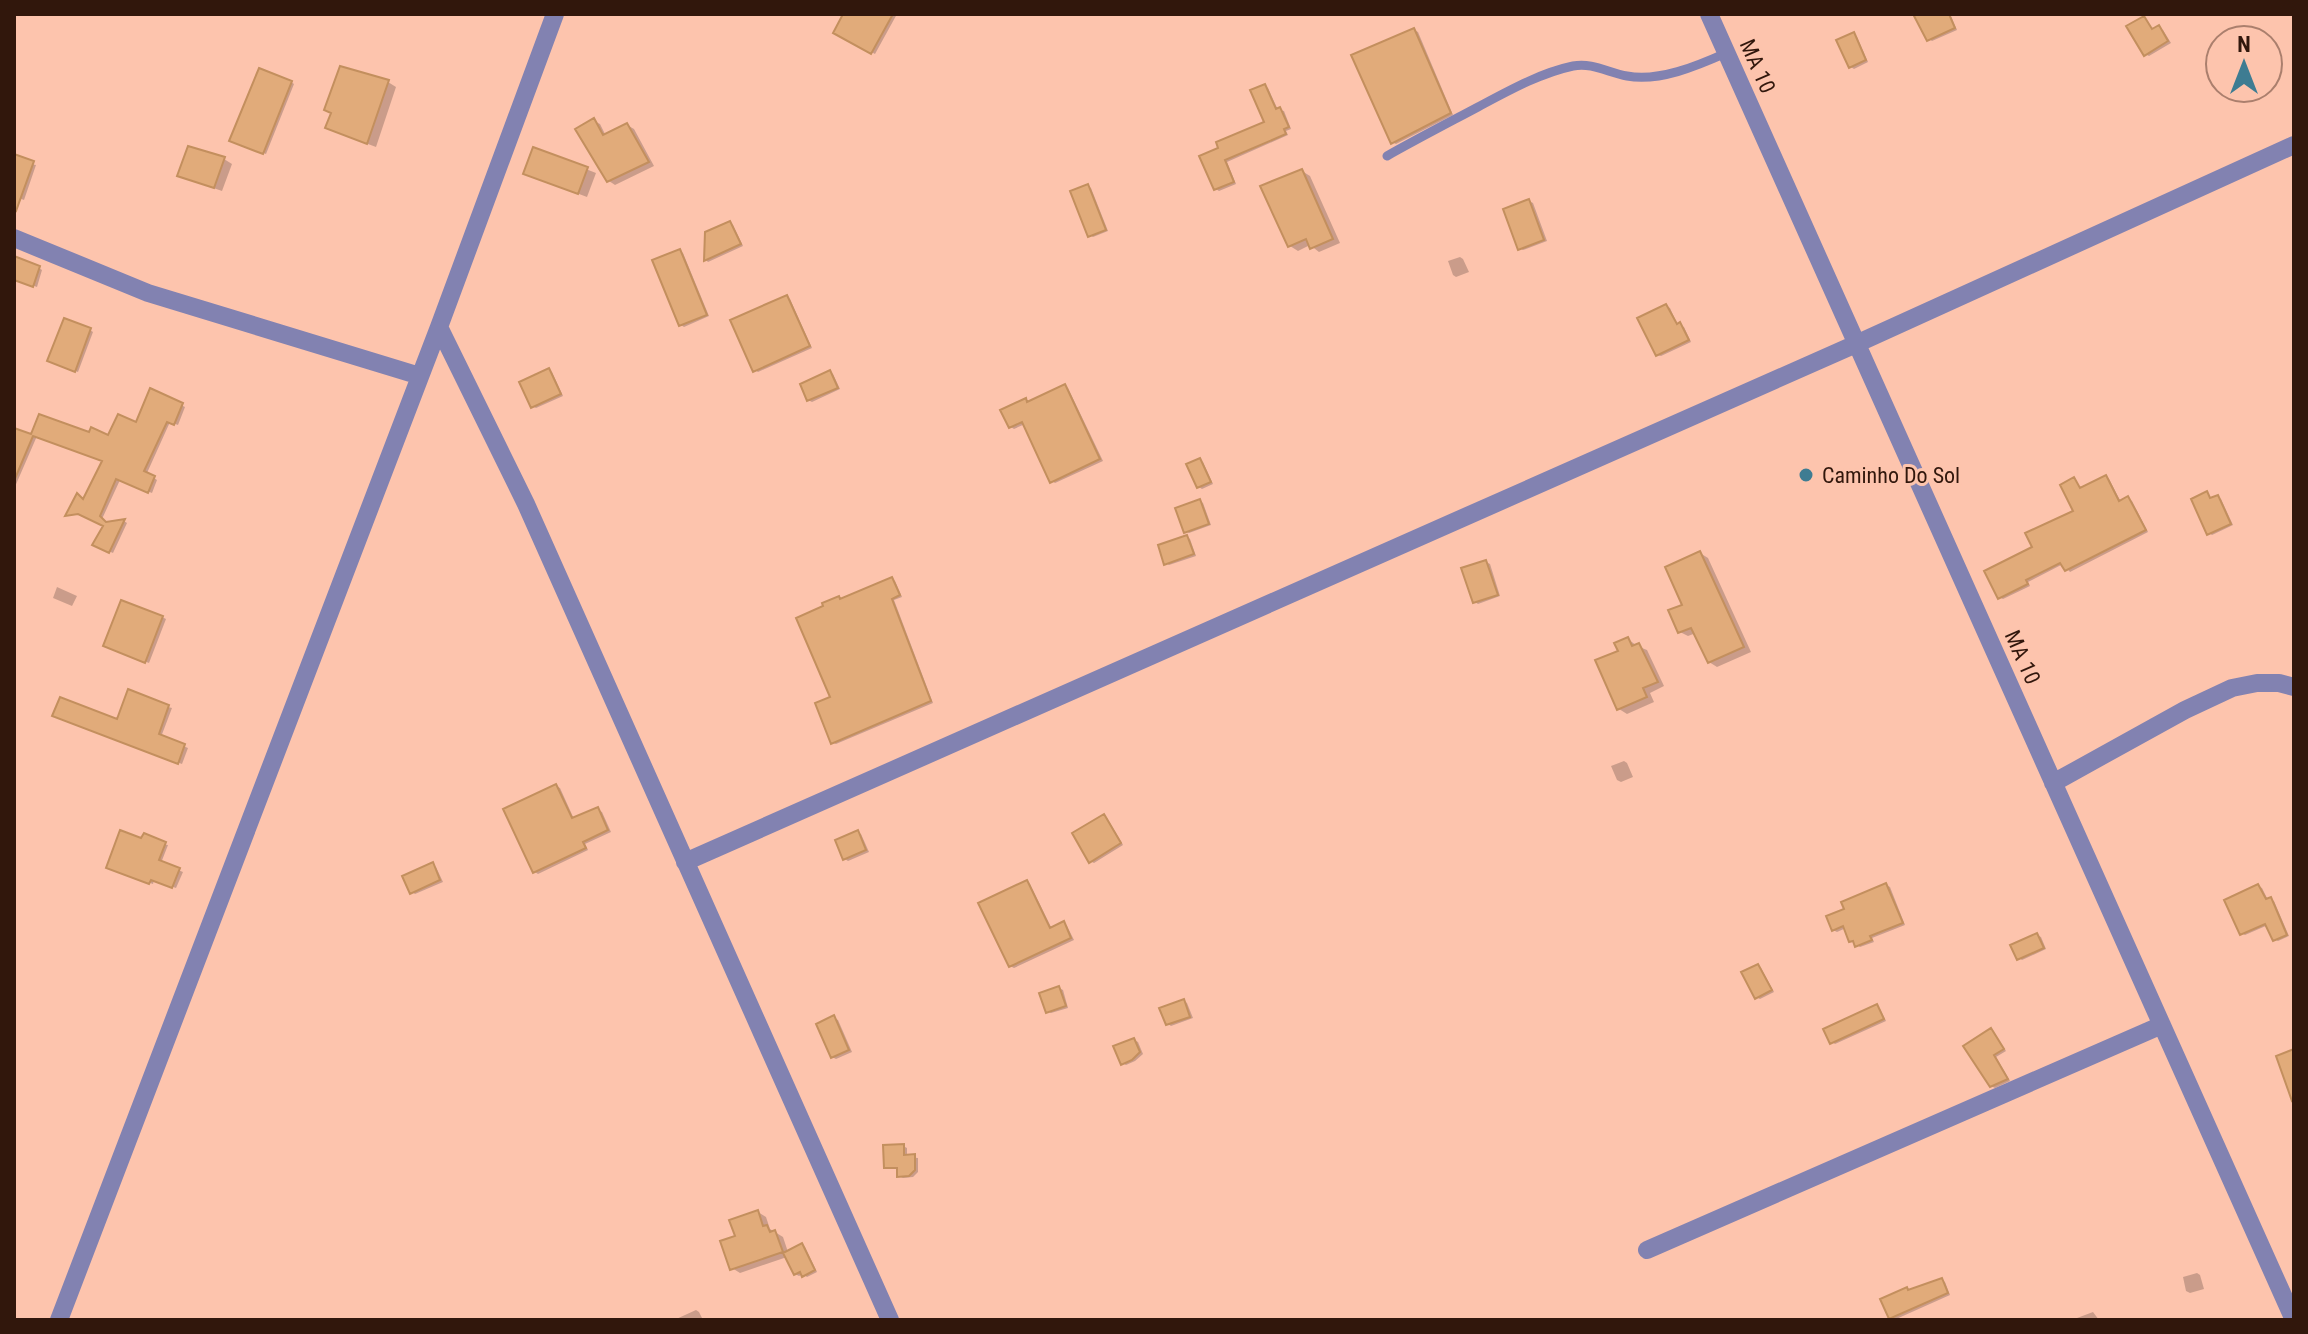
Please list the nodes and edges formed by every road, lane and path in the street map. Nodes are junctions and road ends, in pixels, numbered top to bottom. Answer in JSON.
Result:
{"nodes":[{"id":1,"x":555,"y":14,"type":"edge"},
{"id":2,"x":1709,"y":14,"type":"edge"},
{"id":3,"x":1726,"y":53,"type":"junction"},
{"id":4,"x":2294,"y":145,"type":"edge"},
{"id":5,"x":1387,"y":156,"type":"dead end"},
{"id":6,"x":14,"y":238,"type":"edge"},
{"id":7,"x":439,"y":327,"type":"junction"},
{"id":8,"x":1856,"y":344,"type":"junction"},
{"id":9,"x":420,"y":376,"type":"junction"},
{"id":10,"x":2294,"y":687,"type":"edge"},
{"id":11,"x":2053,"y":783,"type":"junction"},
{"id":12,"x":685,"y":862,"type":"junction"},
{"id":13,"x":2162,"y":1025,"type":"junction"},
{"id":14,"x":1647,"y":1250,"type":"dead end"},
{"id":15,"x":59,"y":1320,"type":"edge"},
{"id":16,"x":890,"y":1320,"type":"edge"},
{"id":17,"x":2294,"y":1320,"type":"edge"}],
"edges":[{"from":1,"to":7,"type":"street"},
{"from":2,"to":3,"type":"street","name":"MA 10"},
{"from":3,"to":5,"type":"lane"},
{"from":3,"to":8,"type":"street","name":"MA 10"},
{"from":4,"to":8,"type":"street"},
{"from":6,"to":9,"type":"street"},
{"from":7,"to":9,"type":"street"},
{"from":7,"to":12,"type":"street"},
{"from":8,"to":11,"type":"street","name":"MA 10"},
{"from":8,"to":12,"type":"street"},
{"from":9,"to":15,"type":"street"},
{"from":10,"to":11,"type":"street"},
{"from":11,"to":13,"type":"street","name":"MA 10"},
{"from":12,"to":16,"type":"street"},
{"from":13,"to":14,"type":"street"},
{"from":13,"to":17,"type":"street","name":"MA 10"}]}
